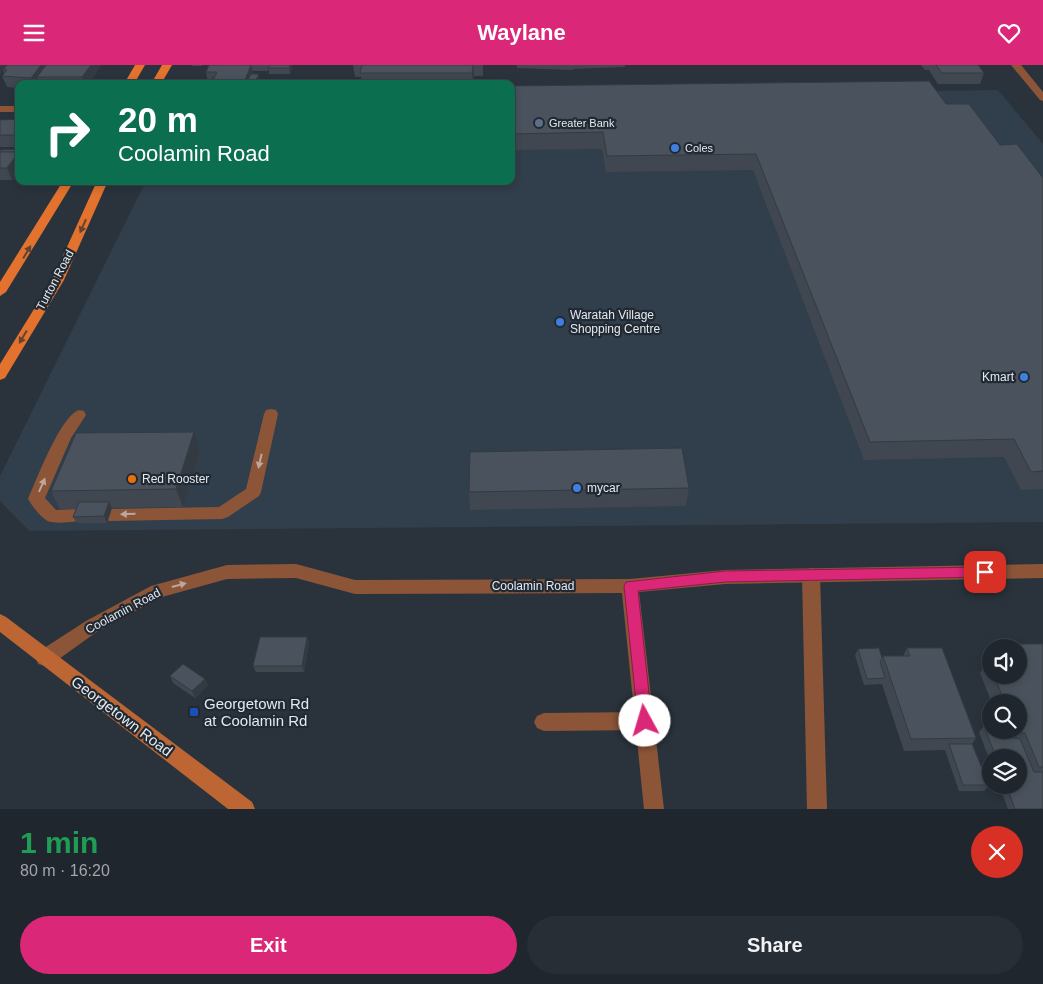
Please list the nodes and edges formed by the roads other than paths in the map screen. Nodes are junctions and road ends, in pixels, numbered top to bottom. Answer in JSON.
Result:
{"nodes":[{"id":1,"x":140,"y":65,"type":"edge"},
{"id":2,"x":167,"y":65,"type":"edge"},
{"id":3,"x":1016,"y":65,"type":"edge"},
{"id":4,"x":131,"y":80,"type":"edge"},
{"id":5,"x":158,"y":80,"type":"edge"},
{"id":6,"x":1043,"y":98,"type":"edge"},
{"id":7,"x":0,"y":109,"type":"edge"},
{"id":8,"x":15,"y":109,"type":"edge"},
{"id":9,"x":67,"y":185,"type":"edge"},
{"id":10,"x":101,"y":185,"type":"edge"},
{"id":11,"x":0,"y":292,"type":"edge"},
{"id":12,"x":0,"y":375,"type":"edge"},
{"id":13,"x":271,"y":414,"type":"dead end"},
{"id":14,"x":79,"y":415,"type":"dead end"},
{"id":15,"x":80,"y":515,"type":"edge"},
{"id":16,"x":110,"y":515,"type":"edge"},
{"id":17,"x":1043,"y":571,"type":"edge"},
{"id":18,"x":811,"y":575,"type":"junction"},
{"id":19,"x":630,"y":586,"type":"junction"},
{"id":20,"x":0,"y":622,"type":"edge"},
{"id":21,"x":45,"y":658,"type":"junction"},
{"id":22,"x":645,"y":721,"type":"junction"},
{"id":23,"x":544,"y":722,"type":"dead end"},
{"id":24,"x":245,"y":809,"type":"edge"},
{"id":25,"x":654,"y":809,"type":"edge"},
{"id":26,"x":817,"y":809,"type":"edge"}],
"edges":[{"from":1,"to":4,"type":"main road"},
{"from":2,"to":5,"type":"main road"},
{"from":3,"to":6,"type":"street"},
{"from":7,"to":8,"type":"street"},
{"from":11,"to":9,"type":"main road","one_way":true},
{"from":10,"to":12,"type":"main road","name":"Turton Road","one_way":true},
{"from":13,"to":16,"type":"street","one_way":true},
{"from":15,"to":14,"type":"street","one_way":true},
{"from":17,"to":18,"type":"street","name":"Coolamin Road"},
{"from":18,"to":19,"type":"street","name":"Coolamin Road"},
{"from":18,"to":26,"type":"street"},
{"from":21,"to":19,"type":"street","name":"Coolamin Road","one_way":true},
{"from":19,"to":22,"type":"street"},
{"from":20,"to":21,"type":"street","name":"Georgetown Road"},
{"from":21,"to":24,"type":"street","name":"Georgetown Road"},
{"from":22,"to":23,"type":"street"},
{"from":22,"to":25,"type":"street"}]}
